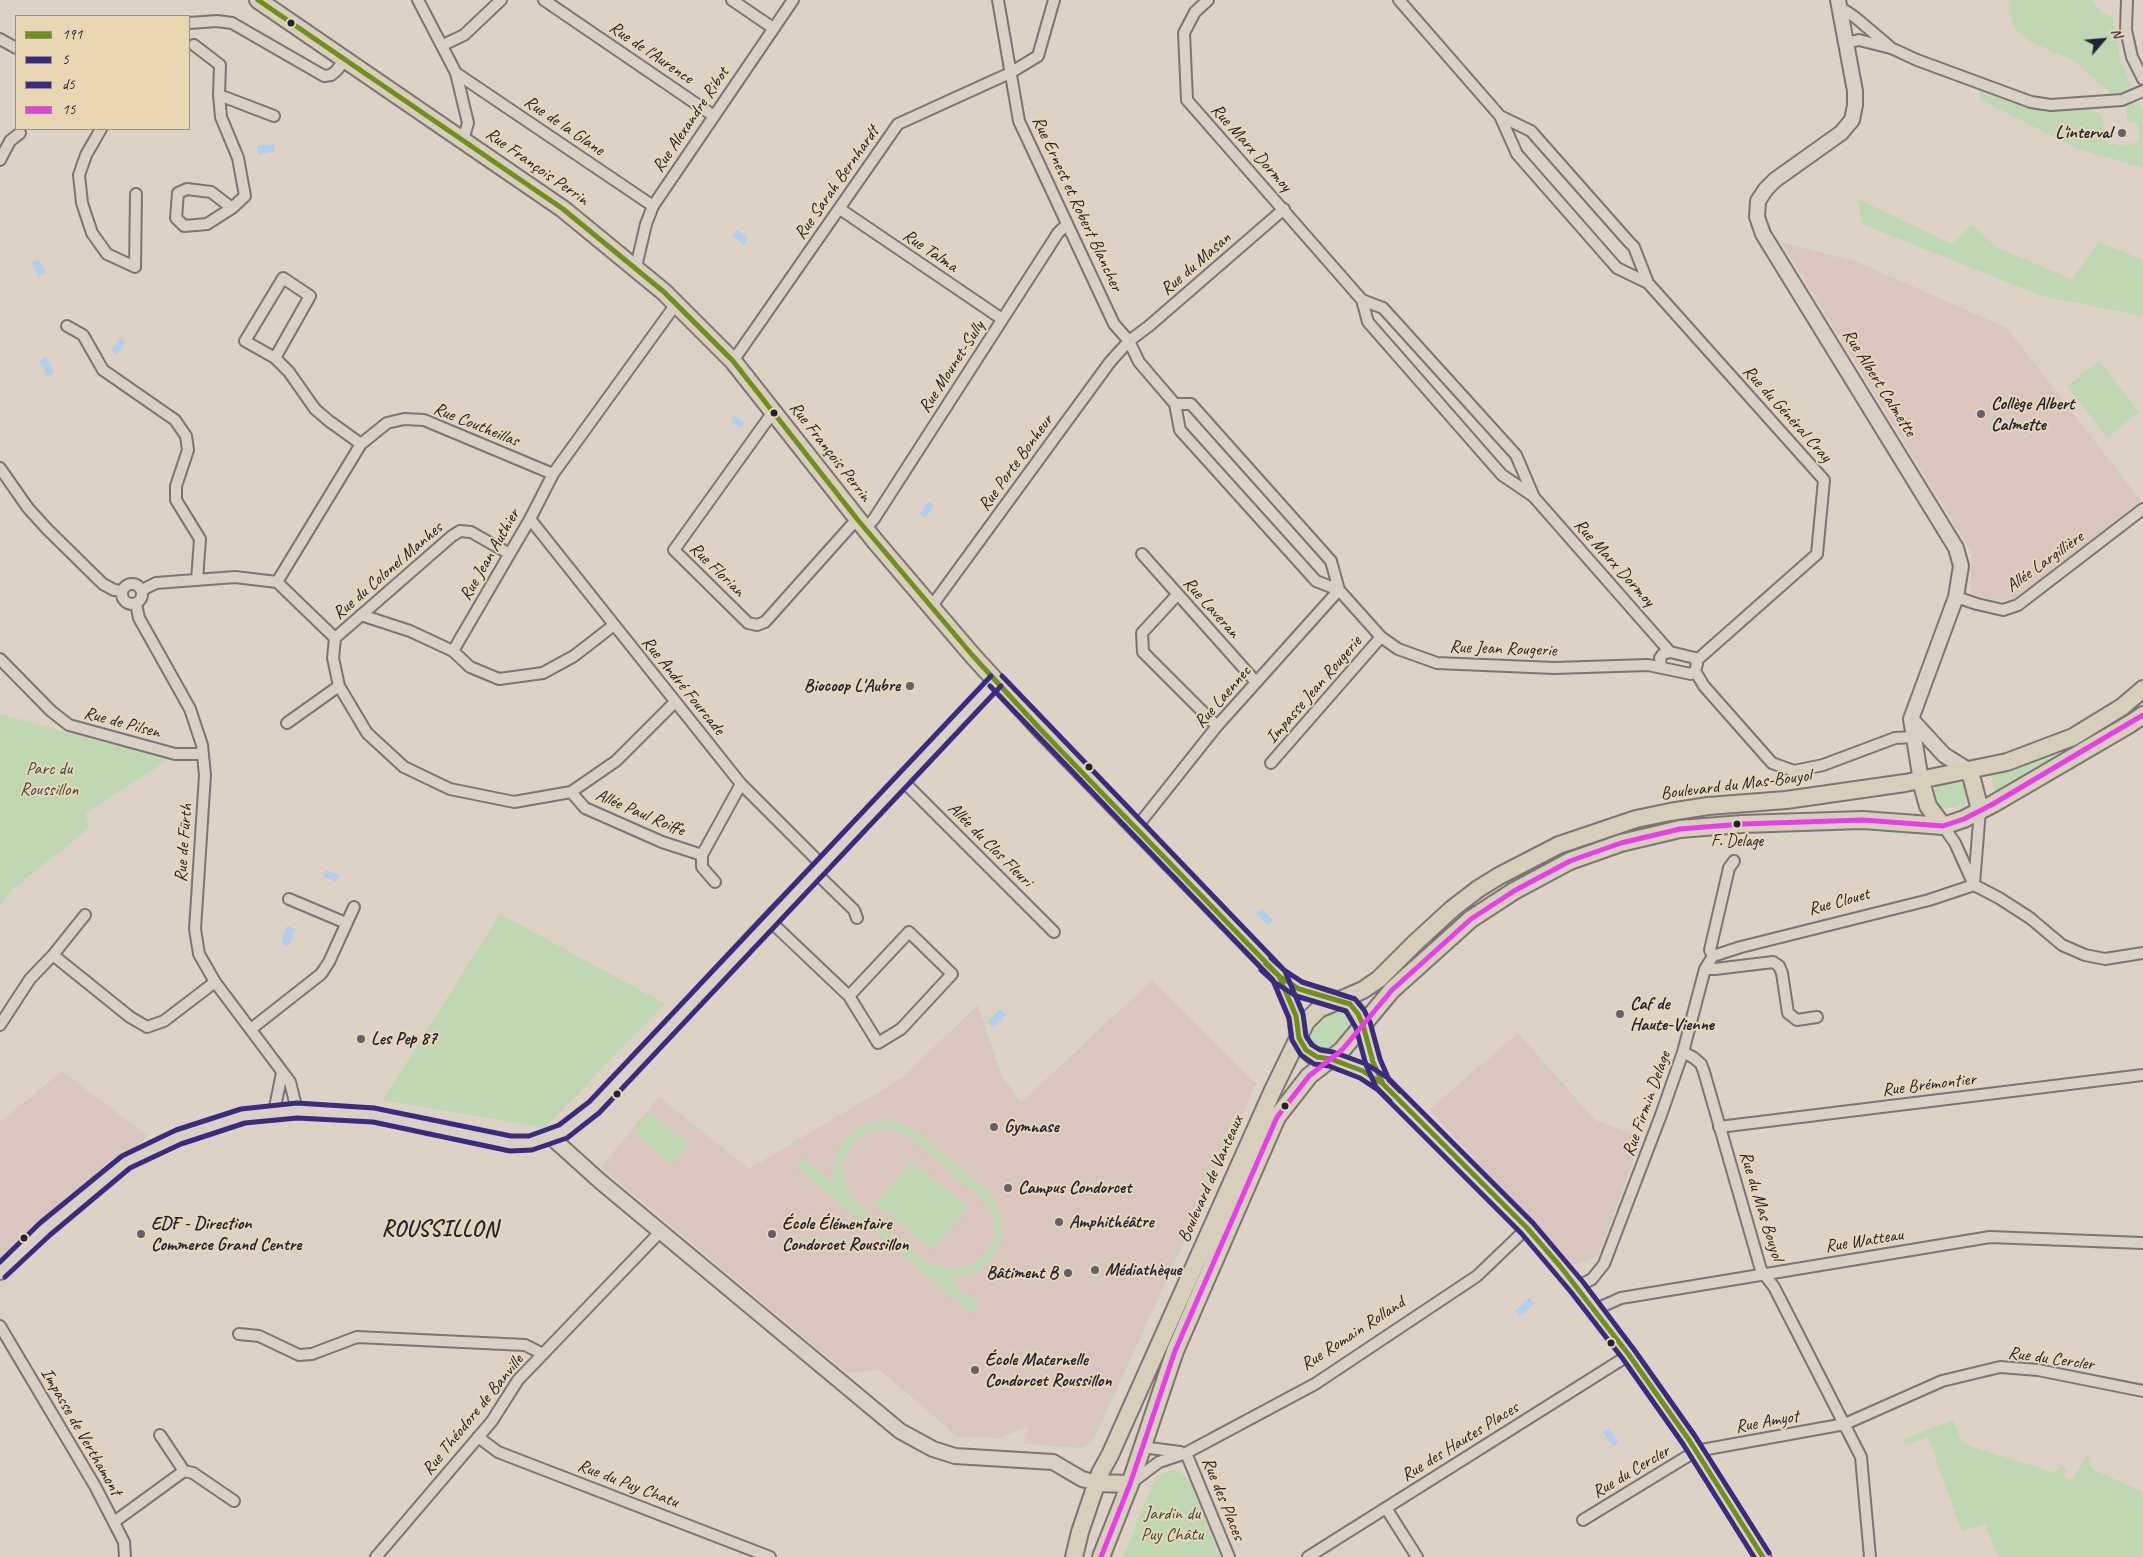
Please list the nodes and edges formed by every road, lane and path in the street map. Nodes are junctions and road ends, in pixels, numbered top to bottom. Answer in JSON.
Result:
{"nodes":[{"id":1,"x":258,"y":0,"type":"edge"},
{"id":2,"x":268,"y":0,"type":"edge"},
{"id":3,"x":418,"y":0,"type":"edge"},
{"id":4,"x":426,"y":0,"type":"edge"},
{"id":5,"x":501,"y":0,"type":"edge"},
{"id":6,"x":544,"y":0,"type":"edge"},
{"id":7,"x":732,"y":0,"type":"edge"},
{"id":8,"x":793,"y":0,"type":"edge"},
{"id":9,"x":998,"y":0,"type":"edge"},
{"id":10,"x":1054,"y":0,"type":"edge"},
{"id":11,"x":1208,"y":0,"type":"edge"},
{"id":12,"x":1399,"y":0,"type":"edge"},
{"id":13,"x":2127,"y":0,"type":"edge"},
{"id":14,"x":1839,"y":5,"type":"edge"},
{"id":15,"x":428,"y":17,"type":"junction"},
{"id":16,"x":288,"y":22,"type":"junction"},
{"id":17,"x":190,"y":23,"type":"edge"},
{"id":18,"x":773,"y":28,"type":"junction"},
{"id":19,"x":0,"y":39,"type":"edge"},
{"id":20,"x":190,"y":43,"type":"edge"},
{"id":21,"x":1846,"y":43,"type":"junction"},
{"id":22,"x":443,"y":45,"type":"junction"},
{"id":23,"x":15,"y":47,"type":"edge"},
{"id":24,"x":1891,"y":48,"type":"junction"},
{"id":25,"x":345,"y":60,"type":"junction"},
{"id":26,"x":456,"y":73,"type":"junction"},
{"id":27,"x":1010,"y":73,"type":"junction"},
{"id":28,"x":2143,"y":79,"type":"edge"},
{"id":29,"x":2143,"y":91,"type":"edge"},
{"id":30,"x":219,"y":95,"type":"junction"},
{"id":31,"x":274,"y":116,"type":"dead end"},
{"id":32,"x":714,"y":116,"type":"junction"},
{"id":33,"x":1500,"y":116,"type":"junction"},
{"id":34,"x":100,"y":130,"type":"edge"},
{"id":35,"x":20,"y":133,"type":"dead end"},
{"id":36,"x":463,"y":140,"type":"junction"},
{"id":37,"x":0,"y":160,"type":"edge"},
{"id":38,"x":136,"y":194,"type":"dead end"},
{"id":39,"x":653,"y":206,"type":"junction"},
{"id":40,"x":232,"y":208,"type":"junction"},
{"id":41,"x":840,"y":209,"type":"junction"},
{"id":42,"x":1284,"y":209,"type":"junction"},
{"id":43,"x":1068,"y":224,"type":"junction"},
{"id":44,"x":636,"y":267,"type":"junction"},
{"id":45,"x":1648,"y":282,"type":"junction"},
{"id":46,"x":1362,"y":300,"type":"junction"},
{"id":47,"x":676,"y":304,"type":"junction"},
{"id":48,"x":1002,"y":320,"type":"junction"},
{"id":49,"x":67,"y":326,"type":"dead end"},
{"id":50,"x":1129,"y":341,"type":"junction"},
{"id":51,"x":274,"y":358,"type":"junction"},
{"id":52,"x":733,"y":361,"type":"junction"},
{"id":53,"x":1175,"y":404,"type":"junction"},
{"id":54,"x":773,"y":412,"type":"junction"},
{"id":55,"x":362,"y":444,"type":"junction"},
{"id":56,"x":0,"y":468,"type":"edge"},
{"id":57,"x":554,"y":474,"type":"junction"},
{"id":58,"x":1534,"y":496,"type":"junction"},
{"id":59,"x":2143,"y":509,"type":"edge"},
{"id":60,"x":530,"y":519,"type":"junction"},
{"id":61,"x":861,"y":524,"type":"junction"},
{"id":62,"x":508,"y":553,"type":"junction"},
{"id":63,"x":1142,"y":554,"type":"dead end"},
{"id":64,"x":196,"y":580,"type":"junction"},
{"id":65,"x":277,"y":582,"type":"junction"},
{"id":66,"x":142,"y":590,"type":"junction"},
{"id":67,"x":1339,"y":590,"type":"junction"},
{"id":68,"x":122,"y":591,"type":"junction"},
{"id":69,"x":1178,"y":595,"type":"junction"},
{"id":70,"x":1956,"y":597,"type":"junction"},
{"id":71,"x":136,"y":604,"type":"junction"},
{"id":72,"x":932,"y":607,"type":"junction"},
{"id":73,"x":361,"y":615,"type":"junction"},
{"id":74,"x":614,"y":625,"type":"junction"},
{"id":75,"x":1381,"y":637,"type":"junction"},
{"id":76,"x":335,"y":638,"type":"junction"},
{"id":77,"x":453,"y":651,"type":"junction"},
{"id":78,"x":1670,"y":652,"type":"junction"},
{"id":79,"x":0,"y":659,"type":"edge"},
{"id":80,"x":1661,"y":666,"type":"junction"},
{"id":81,"x":1694,"y":669,"type":"junction"},
{"id":82,"x":996,"y":681,"type":"junction"},
{"id":83,"x":1256,"y":682,"type":"junction"},
{"id":84,"x":339,"y":686,"type":"junction"},
{"id":85,"x":2143,"y":689,"type":"edge"},
{"id":86,"x":675,"y":702,"type":"junction"},
{"id":87,"x":2143,"y":714,"type":"edge"},
{"id":88,"x":1911,"y":719,"type":"junction"},
{"id":89,"x":286,"y":723,"type":"dead end"},
{"id":90,"x":1217,"y":726,"type":"junction"},
{"id":91,"x":1914,"y":736,"type":"junction"},
{"id":92,"x":203,"y":754,"type":"junction"},
{"id":93,"x":1271,"y":763,"type":"dead end"},
{"id":94,"x":1970,"y":774,"type":"junction"},
{"id":95,"x":903,"y":781,"type":"junction"},
{"id":96,"x":1921,"y":781,"type":"junction"},
{"id":97,"x":741,"y":784,"type":"junction"},
{"id":98,"x":571,"y":792,"type":"junction"},
{"id":99,"x":1980,"y":810,"type":"junction"},
{"id":100,"x":1943,"y":826,"type":"junction"},
{"id":101,"x":1136,"y":828,"type":"junction"},
{"id":102,"x":702,"y":855,"type":"junction"},
{"id":103,"x":1734,"y":861,"type":"dead end"},
{"id":104,"x":818,"y":868,"type":"junction"},
{"id":105,"x":715,"y":882,"type":"dead end"},
{"id":106,"x":1974,"y":884,"type":"junction"},
{"id":107,"x":289,"y":899,"type":"dead end"},
{"id":108,"x":354,"y":907,"type":"dead end"},
{"id":109,"x":85,"y":915,"type":"dead end"},
{"id":110,"x":857,"y":918,"type":"dead end"},
{"id":111,"x":769,"y":920,"type":"junction"},
{"id":112,"x":346,"y":923,"type":"junction"},
{"id":113,"x":1054,"y":932,"type":"dead end"},
{"id":114,"x":2143,"y":953,"type":"edge"},
{"id":115,"x":53,"y":955,"type":"junction"},
{"id":116,"x":1713,"y":956,"type":"junction"},
{"id":117,"x":1705,"y":969,"type":"junction"},
{"id":118,"x":1279,"y":976,"type":"junction"},
{"id":119,"x":215,"y":982,"type":"junction"},
{"id":120,"x":849,"y":996,"type":"junction"},
{"id":121,"x":1338,"y":1000,"type":"junction"},
{"id":122,"x":1817,"y":1017,"type":"dead end"},
{"id":123,"x":0,"y":1025,"type":"edge"},
{"id":124,"x":1363,"y":1025,"type":"junction"},
{"id":125,"x":251,"y":1028,"type":"junction"},
{"id":126,"x":1299,"y":1038,"type":"junction"},
{"id":127,"x":1683,"y":1052,"type":"junction"},
{"id":128,"x":1330,"y":1059,"type":"junction"},
{"id":129,"x":282,"y":1072,"type":"junction"},
{"id":130,"x":2143,"y":1075,"type":"edge"},
{"id":131,"x":1383,"y":1084,"type":"junction"},
{"id":132,"x":297,"y":1110,"type":"junction"},
{"id":133,"x":274,"y":1112,"type":"junction"},
{"id":134,"x":1719,"y":1127,"type":"junction"},
{"id":135,"x":550,"y":1137,"type":"junction"},
{"id":136,"x":1527,"y":1228,"type":"junction"},
{"id":137,"x":661,"y":1231,"type":"junction"},
{"id":138,"x":2143,"y":1243,"type":"edge"},
{"id":139,"x":0,"y":1272,"type":"edge"},
{"id":140,"x":1766,"y":1275,"type":"junction"},
{"id":141,"x":1577,"y":1287,"type":"junction"},
{"id":142,"x":1594,"y":1310,"type":"junction"},
{"id":143,"x":0,"y":1326,"type":"edge"},
{"id":144,"x":238,"y":1334,"type":"dead end"},
{"id":145,"x":543,"y":1354,"type":"junction"},
{"id":146,"x":1629,"y":1355,"type":"junction"},
{"id":147,"x":2143,"y":1391,"type":"edge"},
{"id":148,"x":1845,"y":1424,"type":"junction"},
{"id":149,"x":160,"y":1435,"type":"dead end"},
{"id":150,"x":478,"y":1437,"type":"junction"},
{"id":151,"x":1134,"y":1448,"type":"junction"},
{"id":152,"x":1696,"y":1451,"type":"junction"},
{"id":153,"x":1186,"y":1453,"type":"junction"},
{"id":154,"x":1110,"y":1455,"type":"junction"},
{"id":155,"x":184,"y":1472,"type":"junction"},
{"id":156,"x":1105,"y":1483,"type":"junction"},
{"id":157,"x":1130,"y":1484,"type":"junction"},
{"id":158,"x":234,"y":1501,"type":"dead end"},
{"id":159,"x":1386,"y":1508,"type":"junction"},
{"id":160,"x":1583,"y":1520,"type":"dead end"},
{"id":161,"x":114,"y":1522,"type":"junction"},
{"id":162,"x":125,"y":1557,"type":"edge"},
{"id":163,"x":376,"y":1557,"type":"edge"},
{"id":164,"x":770,"y":1557,"type":"edge"},
{"id":165,"x":1074,"y":1557,"type":"edge"},
{"id":166,"x":1102,"y":1557,"type":"edge"},
{"id":167,"x":1229,"y":1557,"type":"edge"},
{"id":168,"x":1308,"y":1557,"type":"edge"},
{"id":169,"x":1417,"y":1557,"type":"edge"},
{"id":170,"x":1763,"y":1557,"type":"edge"},
{"id":171,"x":1870,"y":1557,"type":"edge"}],
"edges":[{"from":1,"to":16,"type":"main road"},
{"from":2,"to":16,"type":"main road"},
{"from":3,"to":15,"type":"street"},
{"from":4,"to":15,"type":"street"},
{"from":5,"to":22,"type":"street"},
{"from":6,"to":32,"type":"street","name":"Rue de l'Aurence"},
{"from":7,"to":18,"type":"street"},
{"from":8,"to":18,"type":"street","name":"Rue Alexandre Ribot"},
{"from":9,"to":27,"type":"street","name":"Rue Ernest et Robert Blancher"},
{"from":10,"to":27,"type":"street","name":"Rue Sarah Bernhardt"},
{"from":11,"to":42,"type":"street","name":"Rue Marx Dormoy"},
{"from":12,"to":33,"type":"street","name":"Rue du Général Cray"},
{"from":13,"to":28,"type":"street"},
{"from":14,"to":21,"type":"street"},
{"from":14,"to":24,"type":"street"},
{"from":15,"to":22,"type":"street"},
{"from":16,"to":25,"type":"main road","name":"Rue François Perrin"},
{"from":17,"to":25,"type":"street"},
{"from":18,"to":32,"type":"street","name":"Rue Alexandre Ribot"},
{"from":19,"to":23,"type":"street"},
{"from":20,"to":30,"type":"street"},
{"from":21,"to":24,"type":"street"},
{"from":21,"to":70,"type":"street","name":"Rue Albert Calmette"},
{"from":22,"to":26,"type":"street"},
{"from":24,"to":29,"type":"street"},
{"from":25,"to":36,"type":"main road","name":"Rue François Perrin"},
{"from":26,"to":36,"type":"street"},
{"from":26,"to":39,"type":"street","name":"Rue de la Glane"},
{"from":27,"to":41,"type":"street","name":"Rue Sarah Bernhardt"},
{"from":27,"to":43,"type":"street","name":"Rue Ernest et Robert Blancher"},
{"from":30,"to":31,"type":"street"},
{"from":30,"to":40,"type":"street"},
{"from":32,"to":39,"type":"street","name":"Rue Alexandre Ribot"},
{"from":33,"to":45,"type":"street","name":"Rue du Général Cray"},
{"from":33,"to":45,"type":"street","name":"Rue du Général Cray"},
{"from":34,"to":38,"type":"street"},
{"from":35,"to":37,"type":"street"},
{"from":36,"to":44,"type":"main road","name":"Rue François Perrin"},
{"from":39,"to":44,"type":"street","name":"Rue Alexandre Ribot"},
{"from":40,"to":40,"type":"street"},
{"from":41,"to":48,"type":"street","name":"Rue Talma"},
{"from":41,"to":52,"type":"street","name":"Rue Sarah Bernhardt"},
{"from":42,"to":46,"type":"street","name":"Rue Marx Dormoy"},
{"from":42,"to":50,"type":"street","name":"Rue du Masan"},
{"from":43,"to":48,"type":"street","name":"Rue Mounet-Sully"},
{"from":43,"to":50,"type":"street","name":"Rue Ernest et Robert Blancher"},
{"from":44,"to":47,"type":"main road","name":"Rue François Perrin"},
{"from":45,"to":81,"type":"street","name":"Rue du Général Cray"},
{"from":46,"to":58,"type":"street","name":"Rue Marx Dormoy"},
{"from":46,"to":58,"type":"street","name":"Rue Marx Dormoy"},
{"from":47,"to":52,"type":"main road","name":"Rue François Perrin"},
{"from":47,"to":57,"type":"street"},
{"from":48,"to":61,"type":"street","name":"Rue Mounet-Sully"},
{"from":49,"to":64,"type":"street"},
{"from":50,"to":53,"type":"street","name":"Rue Jean Rougerie"},
{"from":50,"to":72,"type":"street","name":"Rue Porte Bonheur"},
{"from":51,"to":51,"type":"street"},
{"from":51,"to":55,"type":"street"},
{"from":52,"to":54,"type":"main road","name":"Rue François Perrin"},
{"from":53,"to":67,"type":"street","name":"Rue Jean Rougerie"},
{"from":53,"to":67,"type":"street","name":"Rue Jean Rougerie"},
{"from":54,"to":61,"type":"main road","name":"Rue François Perrin"},
{"from":54,"to":61,"type":"street","name":"Rue Florian"},
{"from":55,"to":57,"type":"street","name":"Rue Coutheillas"},
{"from":55,"to":65,"type":"street","name":"Rue Coutheillas"},
{"from":56,"to":68,"type":"street"},
{"from":57,"to":60,"type":"street","name":"Rue Jean Authier"},
{"from":58,"to":78,"type":"street","name":"Rue Marx Dormoy"},
{"from":59,"to":70,"type":"street","name":"Allée Largillière"},
{"from":60,"to":62,"type":"street","name":"Rue Jean Authier"},
{"from":60,"to":74,"type":"street","name":"Rue André Fourcade"},
{"from":61,"to":72,"type":"main road","name":"Rue François Perrin"},
{"from":62,"to":73,"type":"street","name":"Rue du Colonel Manhes"},
{"from":62,"to":77,"type":"street","name":"Rue Jean Authier"},
{"from":63,"to":69,"type":"street","name":"Rue Laveran"},
{"from":64,"to":65,"type":"street"},
{"from":64,"to":66,"type":"street"},
{"from":65,"to":76,"type":"street","name":"Rue du Colonel Manhes"},
{"from":66,"to":68,"type":"street"},
{"from":66,"to":71,"type":"street"},
{"from":67,"to":75,"type":"street","name":"Rue Jean Rougerie"},
{"from":67,"to":83,"type":"street","name":"Rue Laennec"},
{"from":68,"to":71,"type":"street"},
{"from":69,"to":83,"type":"street","name":"Rue Laveran"},
{"from":69,"to":90,"type":"street"},
{"from":70,"to":88,"type":"street","name":"Rue Albert Calmette"},
{"from":71,"to":92,"type":"street","name":"Rue de Fürth"},
{"from":72,"to":82,"type":"main road","name":"Rue François Perrin"},
{"from":73,"to":76,"type":"street","name":"Rue du Colonel Manhes"},
{"from":73,"to":77,"type":"street"},
{"from":74,"to":77,"type":"street"},
{"from":74,"to":86,"type":"street","name":"Rue André Fourcade"},
{"from":75,"to":80,"type":"street","name":"Rue Jean Rougerie"},
{"from":75,"to":93,"type":"street","name":"Impasse Jean Rougerie"},
{"from":76,"to":84,"type":"street"},
{"from":78,"to":80,"type":"street"},
{"from":78,"to":81,"type":"street"},
{"from":79,"to":92,"type":"street","name":"Rue de Pilsen"},
{"from":80,"to":81,"type":"street","name":"Rue Jean Rougerie"},
{"from":81,"to":91,"type":"street"},
{"from":82,"to":95,"type":"street"},
{"from":82,"to":101,"type":"main road","name":"Rue François Perrin"},
{"from":83,"to":90,"type":"street","name":"Rue Laennec"},
{"from":84,"to":89,"type":"street"},
{"from":84,"to":98,"type":"street"},
{"from":85,"to":94,"type":"main road","name":"Boulevard du Mas-Bouyol"},
{"from":86,"to":97,"type":"street","name":"Rue André Fourcade"},
{"from":86,"to":98,"type":"street"},
{"from":87,"to":99,"type":"main road","name":"Boulevard du Mas-Bouyol"},
{"from":88,"to":91,"type":"street"},
{"from":88,"to":94,"type":"street"},
{"from":90,"to":101,"type":"street","name":"Rue Laennec"},
{"from":91,"to":96,"type":"street"},
{"from":92,"to":119,"type":"street","name":"Rue de Fürth"},
{"from":94,"to":96,"type":"main road","name":"Boulevard du Mas-Bouyol"},
{"from":94,"to":99,"type":"main road"},
{"from":95,"to":104,"type":"street"},
{"from":95,"to":113,"type":"street","name":"Allée du Clos Fleuri"},
{"from":96,"to":100,"type":"main road"},
{"from":96,"to":121,"type":"main road","name":"Boulevard du Mas-Bouyol"},
{"from":97,"to":102,"type":"street"},
{"from":97,"to":104,"type":"street","name":"Rue André Fourcade"},
{"from":98,"to":102,"type":"street","name":"Allée Paul Roiffe"},
{"from":99,"to":100,"type":"main road","name":"Boulevard du Mas-Bouyol"},
{"from":99,"to":106,"type":"street"},
{"from":100,"to":106,"type":"street"},
{"from":100,"to":124,"type":"main road","name":"Boulevard du Mas-Bouyol"},
{"from":101,"to":118,"type":"main road","name":"Rue François Perrin"},
{"from":102,"to":105,"type":"street"},
{"from":103,"to":116,"type":"street","name":"Rue Firmin Delage"},
{"from":104,"to":110,"type":"street","name":"Rue André Fourcade"},
{"from":104,"to":111,"type":"street"},
{"from":106,"to":114,"type":"street"},
{"from":106,"to":116,"type":"street","name":"Rue Clouet"},
{"from":107,"to":112,"type":"street"},
{"from":108,"to":112,"type":"street"},
{"from":109,"to":115,"type":"street"},
{"from":111,"to":120,"type":"street"},
{"from":111,"to":135,"type":"street"},
{"from":112,"to":125,"type":"street"},
{"from":115,"to":119,"type":"street"},
{"from":115,"to":123,"type":"street"},
{"from":116,"to":117,"type":"street","name":"Rue Firmin Delage"},
{"from":117,"to":122,"type":"street"},
{"from":117,"to":127,"type":"street","name":"Rue Firmin Delage"},
{"from":118,"to":121,"type":"main road","name":"Rue François Perrin"},
{"from":118,"to":126,"type":"main road","name":"Rue François Perrin"},
{"from":119,"to":125,"type":"street","name":"Rue de Fürth"},
{"from":120,"to":120,"type":"street"},
{"from":121,"to":124,"type":"main road","name":"Rue François Perrin"},
{"from":121,"to":126,"type":"main road","name":"Boulevard de Vanteaux"},
{"from":124,"to":128,"type":"main road","name":"Boulevard de Vanteaux"},
{"from":124,"to":131,"type":"main road","name":"Rue François Perrin"},
{"from":125,"to":129,"type":"street","name":"Rue de Fürth"},
{"from":126,"to":128,"type":"main road","name":"Rue François Perrin"},
{"from":126,"to":154,"type":"main road","name":"Boulevard de Vanteaux"},
{"from":127,"to":134,"type":"street","name":"Rue du Mas Bouyol"},
{"from":127,"to":141,"type":"street","name":"Rue Firmin Delage"},
{"from":128,"to":131,"type":"main road","name":"Rue François Perrin"},
{"from":128,"to":151,"type":"main road","name":"Boulevard de Vanteaux"},
{"from":129,"to":132,"type":"street","name":"Rue de Fürth"},
{"from":129,"to":133,"type":"street"},
{"from":130,"to":134,"type":"street","name":"Rue Brémontier"},
{"from":131,"to":136,"type":"main road","name":"Rue François Perrin"},
{"from":132,"to":133,"type":"street"},
{"from":132,"to":135,"type":"street"},
{"from":133,"to":139,"type":"street"},
{"from":134,"to":140,"type":"street","name":"Rue du Mas Bouyol"},
{"from":135,"to":137,"type":"street"},
{"from":136,"to":141,"type":"main road","name":"Rue François Perrin"},
{"from":136,"to":153,"type":"street","name":"Rue Romain Rolland"},
{"from":137,"to":145,"type":"street","name":"Rue Théodore de Banville"},
{"from":137,"to":156,"type":"street"},
{"from":138,"to":140,"type":"street","name":"Rue Watteau"},
{"from":140,"to":142,"type":"street","name":"Rue Watteau"},
{"from":140,"to":148,"type":"street","name":"Rue du Mas Bouyol"},
{"from":141,"to":142,"type":"main road","name":"Rue François Perrin"},
{"from":142,"to":146,"type":"main road","name":"Rue François Perrin"},
{"from":143,"to":161,"type":"street","name":"Impasse de Verthamont"},
{"from":144,"to":145,"type":"street"},
{"from":145,"to":150,"type":"street","name":"Rue Théodore de Banville"},
{"from":146,"to":152,"type":"main road","name":"Rue François Perrin"},
{"from":146,"to":159,"type":"street","name":"Rue des Hautes Places"},
{"from":147,"to":148,"type":"street","name":"Rue du Cercler"},
{"from":148,"to":152,"type":"street","name":"Rue Amyot"},
{"from":148,"to":171,"type":"street","name":"Rue du Mas Bouyol"},
{"from":149,"to":155,"type":"street"},
{"from":150,"to":163,"type":"street","name":"Rue Théodore de Banville"},
{"from":150,"to":164,"type":"street","name":"Rue du Puy Chatu"},
{"from":151,"to":153,"type":"street"},
{"from":151,"to":154,"type":"main road"},
{"from":151,"to":157,"type":"main road","name":"Boulevard de Vanteaux"},
{"from":152,"to":160,"type":"street","name":"Rue du Cercler"},
{"from":152,"to":170,"type":"main road","name":"Rue François Perrin"},
{"from":153,"to":157,"type":"street","name":"Rue Romain Rolland"},
{"from":153,"to":167,"type":"street","name":"Rue des Places"},
{"from":154,"to":156,"type":"main road","name":"Boulevard de Vanteaux"},
{"from":155,"to":158,"type":"street"},
{"from":155,"to":161,"type":"street"},
{"from":156,"to":157,"type":"main road"},
{"from":156,"to":165,"type":"main road","name":"Boulevard de Vanteaux"},
{"from":157,"to":166,"type":"main road","name":"Boulevard de Vanteaux"},
{"from":159,"to":168,"type":"street","name":"Rue des Hautes Places"},
{"from":159,"to":169,"type":"street"},
{"from":161,"to":162,"type":"street","name":"Impasse de Verthamont"}]}
